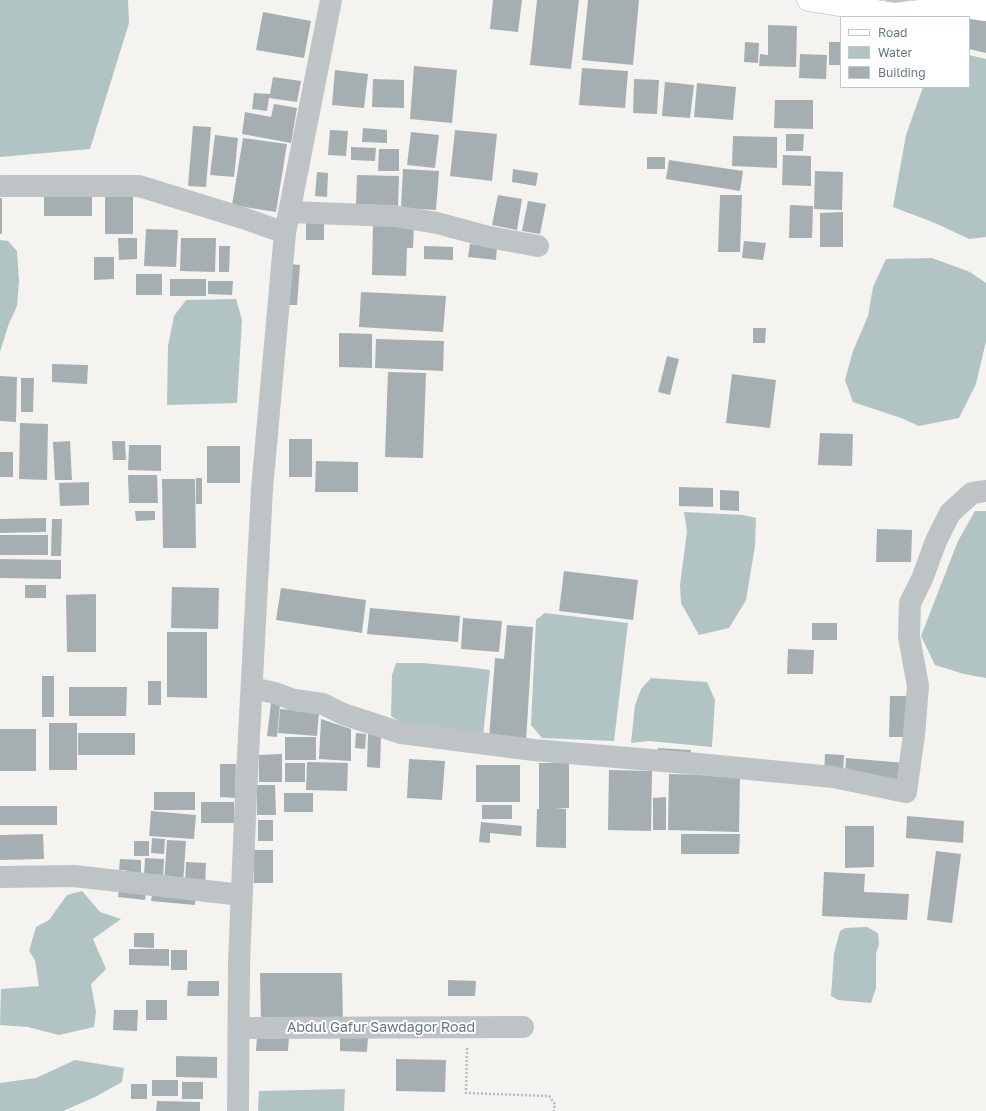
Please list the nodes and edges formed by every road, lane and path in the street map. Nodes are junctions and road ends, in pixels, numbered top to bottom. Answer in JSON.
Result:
{"nodes":[{"id":1,"x":332,"y":0,"type":"edge"},
{"id":2,"x":808,"y":0,"type":"edge"},
{"id":3,"x":896,"y":7,"type":"edge"},
{"id":4,"x":986,"y":10,"type":"edge"},
{"id":5,"x":2,"y":186,"type":"dead end"},
{"id":6,"x":287,"y":222,"type":"junction"},
{"id":7,"x":538,"y":246,"type":"dead end"},
{"id":8,"x":986,"y":491,"type":"edge"},
{"id":9,"x":252,"y":688,"type":"junction"},
{"id":10,"x":0,"y":877,"type":"edge"},
{"id":11,"x":242,"y":895,"type":"junction"},
{"id":12,"x":239,"y":1028,"type":"junction"},
{"id":13,"x":467,"y":1028,"type":"junction"},
{"id":14,"x":523,"y":1028,"type":"dead end"},
{"id":15,"x":238,"y":1111,"type":"edge"},
{"id":16,"x":554,"y":1111,"type":"edge"}],
"edges":[{"from":1,"to":6,"type":"street"},
{"from":2,"to":3,"type":"main road"},
{"from":3,"to":4,"type":"main road"},
{"from":5,"to":6,"type":"street"},
{"from":6,"to":7,"type":"street"},
{"from":6,"to":9,"type":"street"},
{"from":8,"to":9,"type":"street"},
{"from":9,"to":11,"type":"street"},
{"from":10,"to":11,"type":"street"},
{"from":11,"to":12,"type":"street"},
{"from":12,"to":13,"type":"street","name":"Abdul Gafur Sawdagor Road"},
{"from":12,"to":15,"type":"street"},
{"from":13,"to":14,"type":"street","name":"Abdul Gafur Sawdagor Road"},
{"from":13,"to":16,"type":"path"}]}
